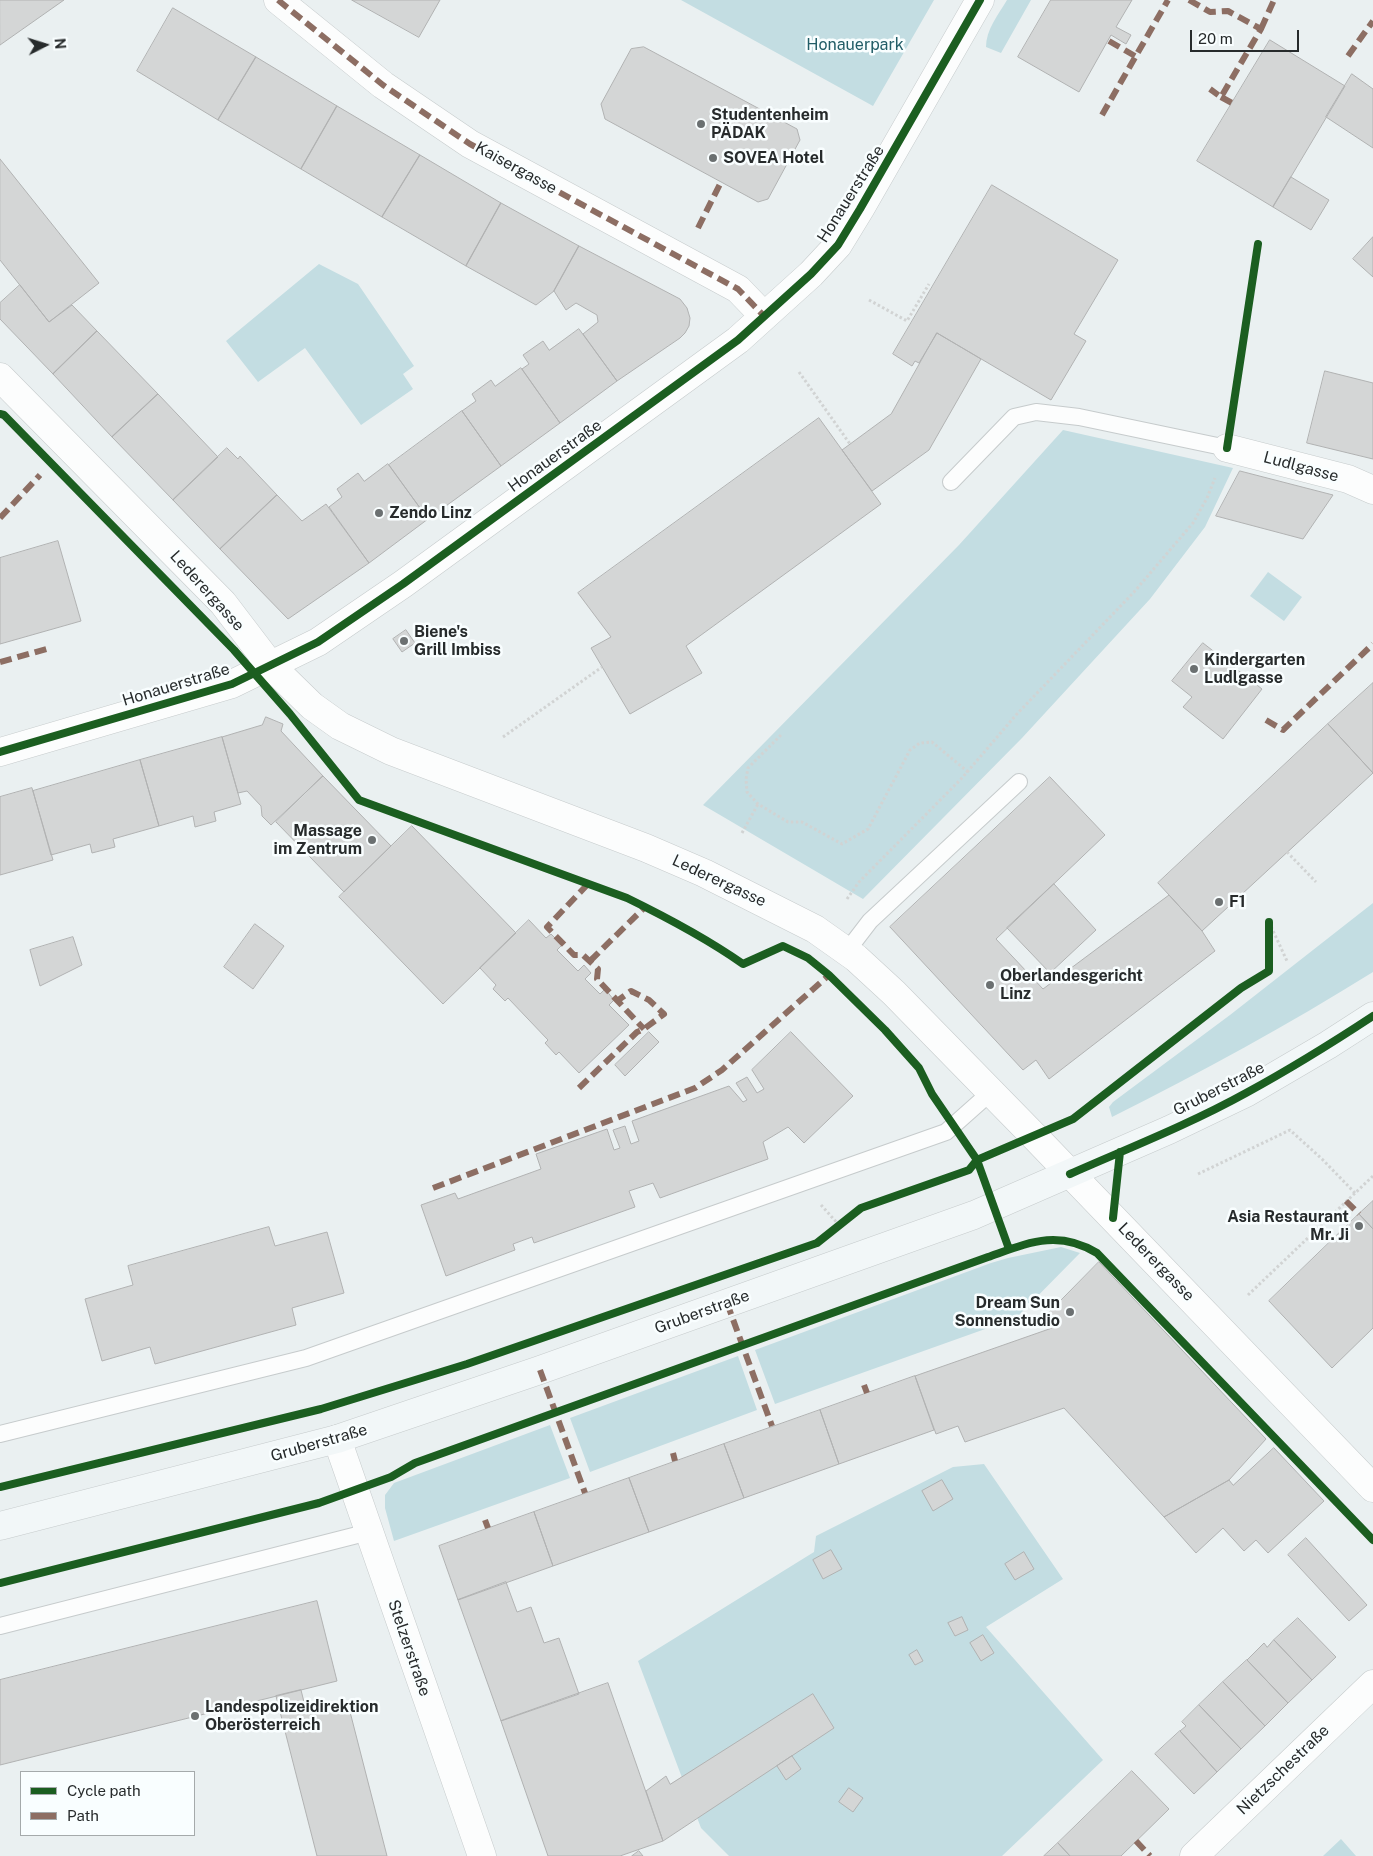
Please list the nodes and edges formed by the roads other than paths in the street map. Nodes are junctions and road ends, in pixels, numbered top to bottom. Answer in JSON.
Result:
{"nodes":[{"id":1,"x":278,"y":0,"type":"edge"},
{"id":2,"x":980,"y":0,"type":"edge"},
{"id":3,"x":764,"y":316,"type":"junction"},
{"id":4,"x":0,"y":377,"type":"edge"},
{"id":5,"x":1227,"y":448,"type":"joint"},
{"id":6,"x":951,"y":482,"type":"dead end"},
{"id":7,"x":1373,"y":490,"type":"edge"},
{"id":8,"x":271,"y":666,"type":"junction"},
{"id":9,"x":0,"y":752,"type":"edge"},
{"id":10,"x":1019,"y":782,"type":"dead end"},
{"id":11,"x":847,"y":951,"type":"junction"},
{"id":12,"x":1373,"y":1016,"type":"edge"},
{"id":13,"x":991,"y":1092,"type":"junction"},
{"id":14,"x":1070,"y":1174,"type":"junction"},
{"id":15,"x":0,"y":1434,"type":"edge"},
{"id":16,"x":337,"y":1439,"type":"junction"},
{"id":17,"x":1373,"y":1488,"type":"edge"},
{"id":18,"x":0,"y":1526,"type":"edge"},
{"id":19,"x":369,"y":1532,"type":"junction"},
{"id":20,"x":0,"y":1626,"type":"edge"},
{"id":21,"x":1373,"y":1684,"type":"edge"},
{"id":22,"x":482,"y":1856,"type":"edge"},
{"id":23,"x":1194,"y":1856,"type":"edge"}],
"edges":[{"from":1,"to":3,"type":"street","name":"Kaisergasse"},
{"from":2,"to":3,"type":"street","name":"Honauerstraße"},
{"from":3,"to":8,"type":"street","name":"Honauerstraße"},
{"from":4,"to":8,"type":"street","name":"Lederergasse"},
{"from":5,"to":6,"type":"lane"},
{"from":5,"to":7,"type":"street","name":"Ludlgasse"},
{"from":8,"to":9,"type":"street","name":"Honauerstraße"},
{"from":8,"to":11,"type":"street","name":"Lederergasse"},
{"from":10,"to":11,"type":"lane"},
{"from":11,"to":13,"type":"street","name":"Lederergasse"},
{"from":12,"to":14,"type":"main road","name":"Gruberstraße"},
{"from":13,"to":14,"type":"street","name":"Lederergasse"},
{"from":13,"to":15,"type":"lane"},
{"from":14,"to":16,"type":"main road","name":"Gruberstraße"},
{"from":14,"to":17,"type":"street","name":"Lederergasse"},
{"from":16,"to":18,"type":"main road","name":"Gruberstraße"},
{"from":16,"to":19,"type":"street","name":"Stelzerstraße"},
{"from":19,"to":20,"type":"lane"},
{"from":19,"to":22,"type":"street","name":"Stelzerstraße"},
{"from":21,"to":23,"type":"street","name":"Nietzschestraße"}]}
